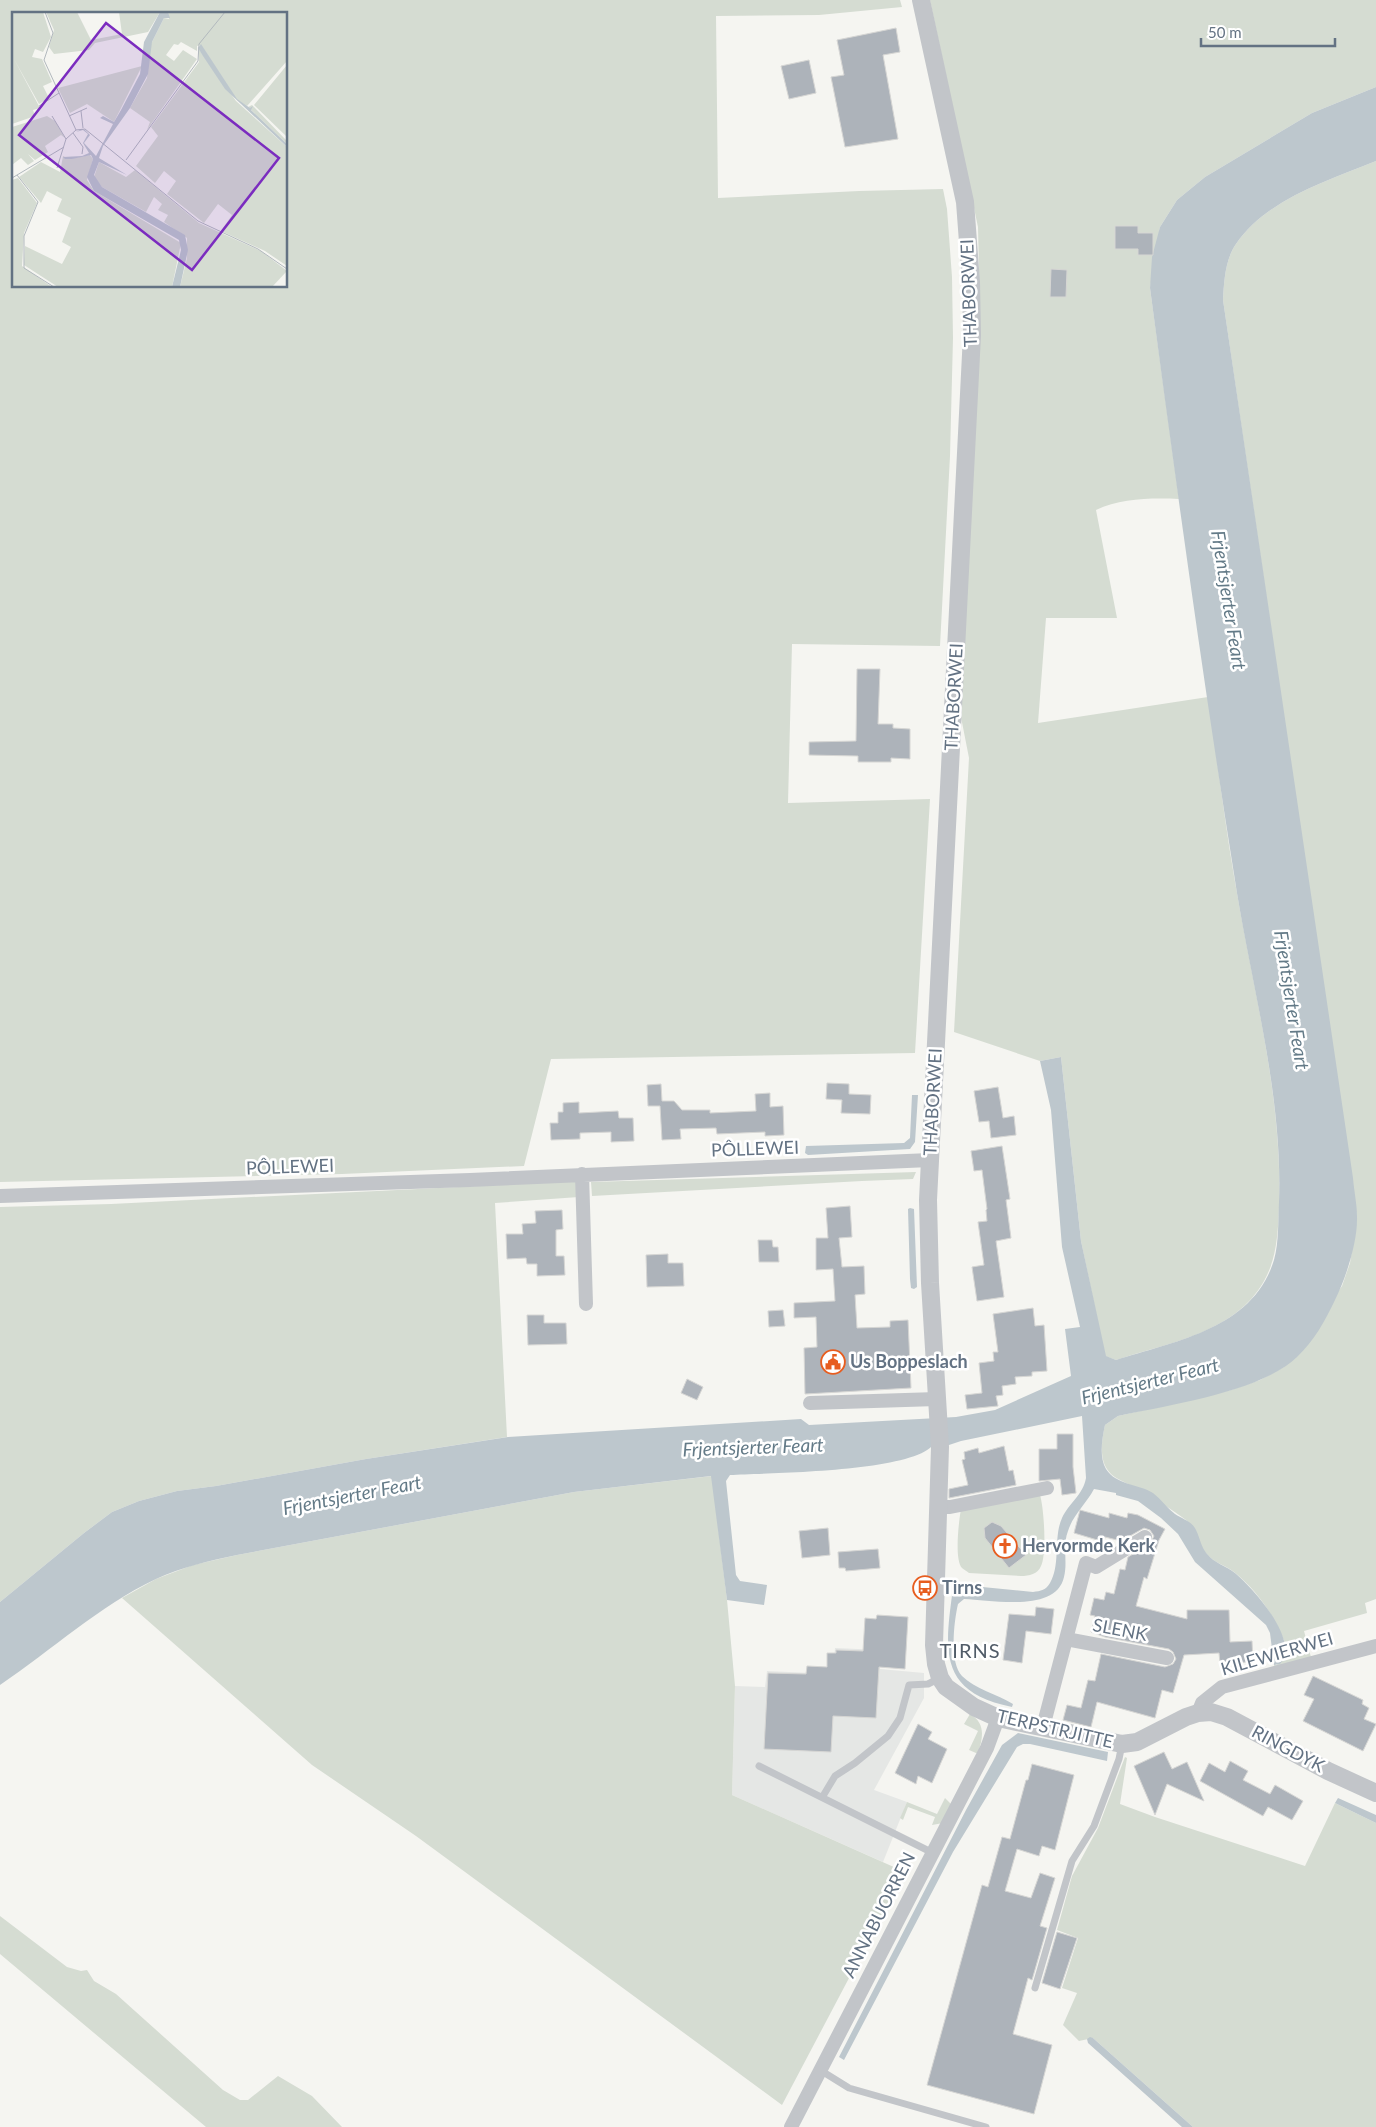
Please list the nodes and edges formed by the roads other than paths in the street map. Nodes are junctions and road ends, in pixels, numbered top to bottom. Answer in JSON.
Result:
{"nodes":[{"id":1,"x":921,"y":0,"type":"edge"},
{"id":2,"x":930,"y":1160,"type":"junction"},
{"id":3,"x":582,"y":1174,"type":"junction"},
{"id":4,"x":0,"y":1196,"type":"edge"},
{"id":5,"x":586,"y":1304,"type":"dead end"},
{"id":6,"x":810,"y":1403,"type":"dead end"},
{"id":7,"x":937,"y":1408,"type":"junction"},
{"id":8,"x":1047,"y":1488,"type":"dead end"},
{"id":9,"x":939,"y":1507,"type":"junction"},
{"id":10,"x":1144,"y":1537,"type":"dead end"},
{"id":11,"x":1066,"y":1639,"type":"junction"},
{"id":12,"x":1376,"y":1646,"type":"edge"},
{"id":13,"x":1167,"y":1658,"type":"dead end"},
{"id":14,"x":940,"y":1678,"type":"junction"},
{"id":15,"x":1198,"y":1713,"type":"junction"},
{"id":16,"x":998,"y":1718,"type":"junction"},
{"id":17,"x":1043,"y":1727,"type":"junction"},
{"id":18,"x":1122,"y":1744,"type":"junction"},
{"id":19,"x":759,"y":1766,"type":"dead end"},
{"id":20,"x":1376,"y":1793,"type":"edge"},
{"id":21,"x":823,"y":1796,"type":"junction"},
{"id":22,"x":933,"y":1853,"type":"junction"},
{"id":23,"x":1035,"y":1988,"type":"dead end"},
{"id":24,"x":820,"y":2070,"type":"junction"},
{"id":25,"x":791,"y":2127,"type":"edge"},
{"id":26,"x":986,"y":2127,"type":"edge"}],
"edges":[{"from":1,"to":2,"type":"street","name":"THABORWEI"},
{"from":2,"to":3,"type":"street","name":"PÔLLEWEI"},
{"from":2,"to":7,"type":"street","name":"THABORWEI"},
{"from":3,"to":4,"type":"street","name":"PÔLLEWEI"},
{"from":3,"to":5,"type":"street"},
{"from":6,"to":7,"type":"street"},
{"from":7,"to":9,"type":"street","name":"THABORWEI"},
{"from":8,"to":9,"type":"street"},
{"from":9,"to":14,"type":"street"},
{"from":10,"to":11,"type":"street","name":"SLENK"},
{"from":11,"to":13,"type":"street","name":"SLENK"},
{"from":11,"to":17,"type":"street","name":"SLENK"},
{"from":12,"to":15,"type":"street","name":"KILEWIERWEI"},
{"from":14,"to":16,"type":"street","name":"TERPSTRJITTE"},
{"from":14,"to":21,"type":"lane"},
{"from":15,"to":18,"type":"street","name":"TERPSTRJITTE"},
{"from":15,"to":20,"type":"street","name":"RINGDYK"},
{"from":16,"to":17,"type":"street","name":"TERPSTRJITTE"},
{"from":16,"to":22,"type":"street","name":"ANNABUORREN"},
{"from":17,"to":18,"type":"street","name":"TERPSTRJITTE"},
{"from":18,"to":23,"type":"lane"},
{"from":19,"to":21,"type":"lane"},
{"from":21,"to":22,"type":"lane"},
{"from":22,"to":24,"type":"street","name":"ANNABUORREN"},
{"from":24,"to":25,"type":"street","name":"ANNABUORREN"},
{"from":24,"to":26,"type":"lane"}]}
